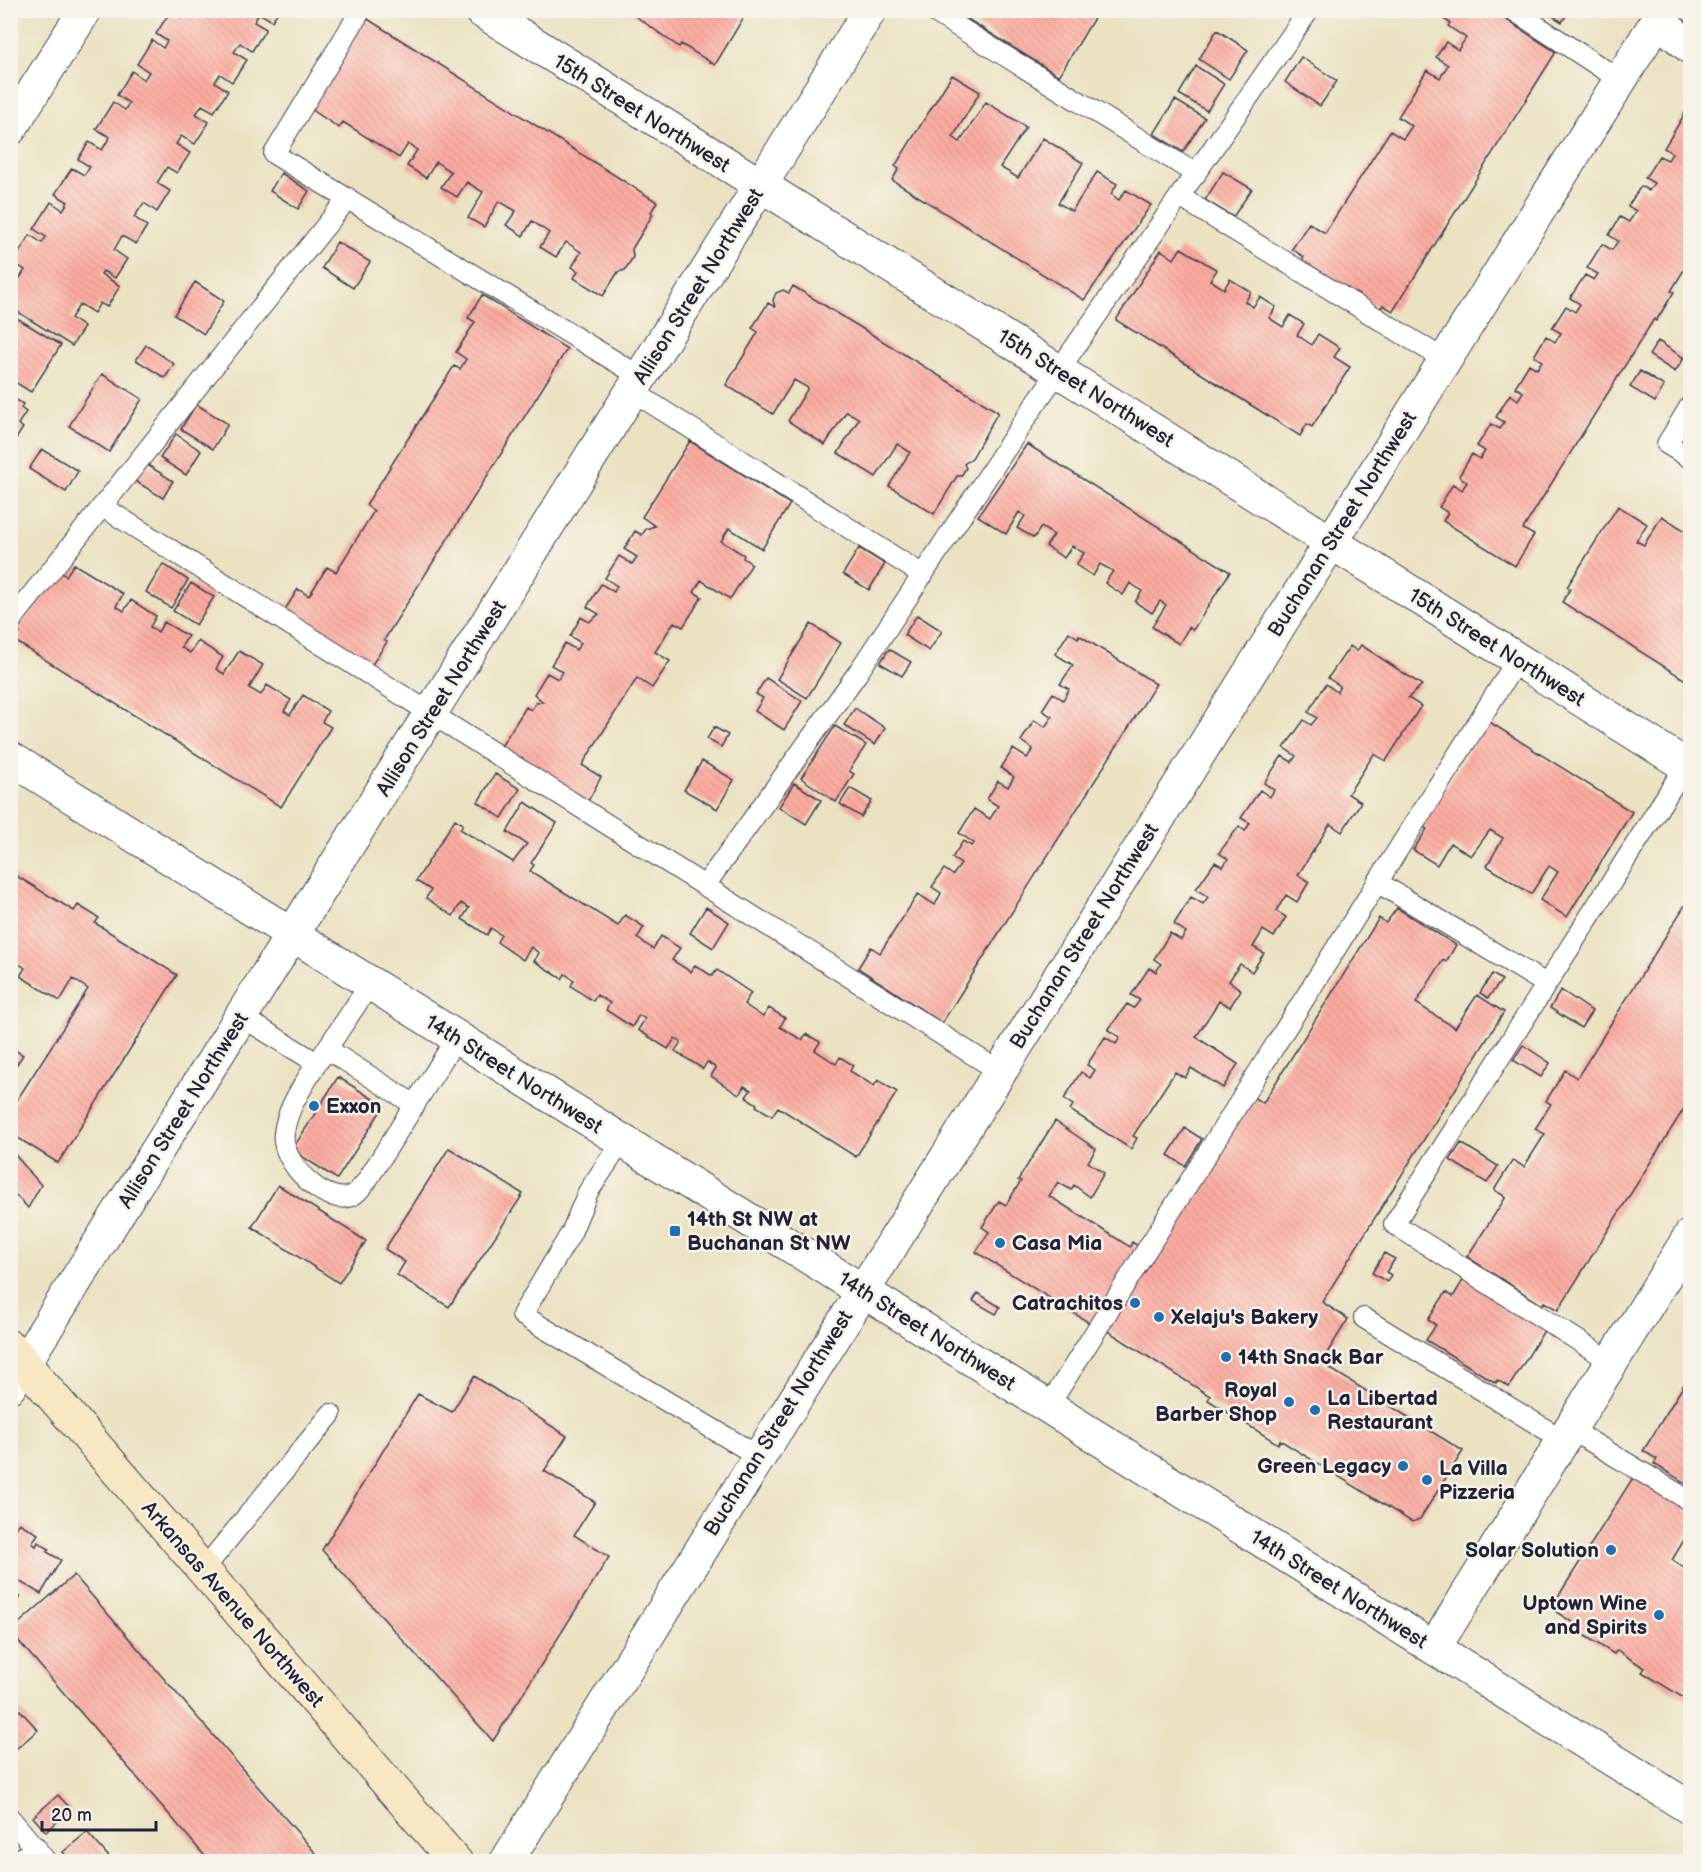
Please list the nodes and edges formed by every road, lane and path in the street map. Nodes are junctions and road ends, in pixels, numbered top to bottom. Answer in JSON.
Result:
{"nodes":[{"id":1,"x":85,"y":10,"type":"edge"},
{"id":2,"x":361,"y":10,"type":"edge"},
{"id":3,"x":480,"y":10,"type":"edge"},
{"id":4,"x":870,"y":10,"type":"edge"},
{"id":5,"x":931,"y":10,"type":"edge"},
{"id":6,"x":1309,"y":10,"type":"edge"},
{"id":7,"x":1513,"y":10,"type":"edge"},
{"id":8,"x":1661,"y":15,"type":"edge"},
{"id":9,"x":1690,"y":47,"type":"edge"},
{"id":10,"x":1620,"y":80,"type":"junction"},
{"id":11,"x":10,"y":129,"type":"edge"},
{"id":12,"x":1196,"y":174,"type":"junction"},
{"id":13,"x":760,"y":187,"type":"junction"},
{"id":14,"x":1180,"y":197,"type":"junction"},
{"id":15,"x":348,"y":198,"type":"junction"},
{"id":16,"x":1445,"y":360,"type":"junction"},
{"id":17,"x":1059,"y":371,"type":"junction"},
{"id":18,"x":636,"y":384,"type":"junction"},
{"id":19,"x":1690,"y":406,"type":"edge"},
{"id":20,"x":1690,"y":458,"type":"edge"},
{"id":21,"x":103,"y":507,"type":"junction"},
{"id":22,"x":1331,"y":542,"type":"junction"},
{"id":23,"x":922,"y":575,"type":"junction"},
{"id":24,"x":10,"y":622,"type":"edge"},
{"id":25,"x":1517,"y":660,"type":"junction"},
{"id":26,"x":431,"y":714,"type":"junction"},
{"id":27,"x":10,"y":758,"type":"edge"},
{"id":28,"x":1688,"y":767,"type":"edge"},
{"id":29,"x":1377,"y":882,"type":"junction"},
{"id":30,"x":706,"y":884,"type":"junction"},
{"id":31,"x":293,"y":935,"type":"junction"},
{"id":32,"x":370,"y":984,"type":"junction"},
{"id":33,"x":1546,"y":984,"type":"junction"},
{"id":34,"x":242,"y":1017,"type":"junction"},
{"id":35,"x":457,"y":1037,"type":"junction"},
{"id":36,"x":322,"y":1056,"type":"junction"},
{"id":37,"x":999,"y":1071,"type":"junction"},
{"id":38,"x":415,"y":1105,"type":"junction"},
{"id":39,"x":622,"y":1141,"type":"junction"},
{"id":40,"x":1690,"y":1236,"type":"edge"},
{"id":41,"x":861,"y":1290,"type":"junction"},
{"id":42,"x":1364,"y":1318,"type":"dead end"},
{"id":43,"x":1612,"y":1362,"type":"junction"},
{"id":44,"x":15,"y":1365,"type":"edge"},
{"id":45,"x":1048,"y":1407,"type":"junction"},
{"id":46,"x":331,"y":1414,"type":"dead end"},
{"id":47,"x":1567,"y":1435,"type":"junction"},
{"id":48,"x":758,"y":1456,"type":"junction"},
{"id":49,"x":1690,"y":1501,"type":"edge"},
{"id":50,"x":203,"y":1570,"type":"junction"},
{"id":51,"x":1434,"y":1648,"type":"junction"},
{"id":52,"x":1690,"y":1808,"type":"edge"},
{"id":53,"x":10,"y":1818,"type":"edge"},
{"id":54,"x":42,"y":1854,"type":"edge"},
{"id":55,"x":17,"y":1862,"type":"edge"},
{"id":56,"x":456,"y":1862,"type":"edge"},
{"id":57,"x":506,"y":1862,"type":"edge"}],
"edges":[{"from":1,"to":11,"type":"street"},
{"from":2,"to":15,"type":"lane"},
{"from":3,"to":13,"type":"street","name":"15th Street Northwest"},
{"from":4,"to":13,"type":"street","name":"Allison Street Northwest"},
{"from":5,"to":12,"type":"lane"},
{"from":6,"to":12,"type":"lane"},
{"from":7,"to":10,"type":"lane"},
{"from":8,"to":9,"type":"street"},
{"from":8,"to":10,"type":"street","name":"Buchanan Street Northwest"},
{"from":10,"to":16,"type":"street","name":"Buchanan Street Northwest"},
{"from":12,"to":14,"type":"lane"},
{"from":13,"to":17,"type":"street","name":"15th Street Northwest"},
{"from":13,"to":18,"type":"street","name":"Allison Street Northwest"},
{"from":14,"to":16,"type":"lane"},
{"from":14,"to":17,"type":"lane"},
{"from":15,"to":18,"type":"lane"},
{"from":15,"to":21,"type":"lane"},
{"from":16,"to":22,"type":"street","name":"Buchanan Street Northwest"},
{"from":17,"to":22,"type":"street","name":"15th Street Northwest"},
{"from":17,"to":23,"type":"lane"},
{"from":18,"to":23,"type":"lane"},
{"from":18,"to":26,"type":"street","name":"Allison Street Northwest"},
{"from":19,"to":20,"type":"lane"},
{"from":21,"to":24,"type":"lane"},
{"from":21,"to":26,"type":"lane"},
{"from":22,"to":25,"type":"street","name":"15th Street Northwest"},
{"from":22,"to":37,"type":"street","name":"Buchanan Street Northwest"},
{"from":23,"to":30,"type":"lane"},
{"from":25,"to":28,"type":"street","name":"15th Street Northwest"},
{"from":25,"to":29,"type":"lane"},
{"from":26,"to":30,"type":"lane"},
{"from":26,"to":31,"type":"street","name":"Allison Street Northwest"},
{"from":27,"to":31,"type":"street","name":"14th Street Northwest"},
{"from":28,"to":33,"type":"lane"},
{"from":29,"to":33,"type":"lane"},
{"from":29,"to":45,"type":"lane"},
{"from":30,"to":37,"type":"lane"},
{"from":31,"to":32,"type":"street","name":"14th Street Northwest"},
{"from":31,"to":34,"type":"street","name":"Allison Street Northwest"},
{"from":32,"to":35,"type":"street","name":"14th Street Northwest"},
{"from":32,"to":36,"type":"lane"},
{"from":33,"to":43,"type":"lane"},
{"from":34,"to":36,"type":"lane"},
{"from":34,"to":44,"type":"street","name":"Allison Street Northwest"},
{"from":35,"to":38,"type":"lane"},
{"from":35,"to":39,"type":"street","name":"14th Street Northwest"},
{"from":36,"to":38,"type":"lane"},
{"from":36,"to":38,"type":"lane"},
{"from":37,"to":41,"type":"street","name":"Buchanan Street Northwest"},
{"from":39,"to":41,"type":"street","name":"14th Street Northwest"},
{"from":39,"to":48,"type":"lane"},
{"from":40,"to":43,"type":"street"},
{"from":41,"to":45,"type":"street","name":"14th Street Northwest"},
{"from":41,"to":48,"type":"street","name":"Buchanan Street Northwest"},
{"from":42,"to":47,"type":"lane"},
{"from":43,"to":47,"type":"street"},
{"from":44,"to":50,"type":"main road","name":"Arkansas Avenue Northwest"},
{"from":45,"to":51,"type":"street","name":"14th Street Northwest"},
{"from":46,"to":50,"type":"lane"},
{"from":47,"to":49,"type":"lane"},
{"from":47,"to":51,"type":"street"},
{"from":48,"to":57,"type":"street","name":"Buchanan Street Northwest"},
{"from":50,"to":56,"type":"main road","name":"Arkansas Avenue Northwest"},
{"from":51,"to":52,"type":"street","name":"14th Street Northwest"},
{"from":53,"to":54,"type":"lane"},
{"from":54,"to":55,"type":"lane"}]}
